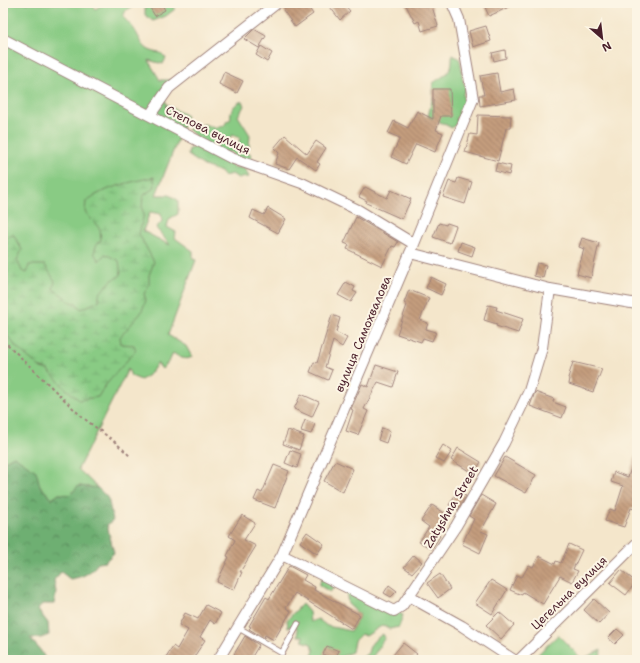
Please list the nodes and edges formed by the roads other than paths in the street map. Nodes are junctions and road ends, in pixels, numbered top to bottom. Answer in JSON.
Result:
{"nodes":[{"id":1,"x":277,"y":3,"type":"edge"},
{"id":2,"x":452,"y":3,"type":"edge"},
{"id":3,"x":3,"y":39,"type":"edge"},
{"id":4,"x":150,"y":115,"type":"junction"},
{"id":5,"x":412,"y":249,"type":"junction"},
{"id":6,"x":550,"y":289,"type":"junction"},
{"id":7,"x":637,"y":304,"type":"edge"},
{"id":8,"x":637,"y":543,"type":"edge"},
{"id":9,"x":282,"y":555,"type":"junction"},
{"id":10,"x":410,"y":597,"type":"junction"},
{"id":11,"x":298,"y":624,"type":"dead end"},
{"id":12,"x":237,"y":627,"type":"junction"},
{"id":13,"x":218,"y":660,"type":"edge"},
{"id":14,"x":514,"y":660,"type":"edge"},
{"id":15,"x":519,"y":660,"type":"edge"}],
"edges":[{"from":1,"to":4,"type":"street","name":"Степова вулиця"},
{"from":2,"to":5,"type":"street","name":"вулиця Самохвалова"},
{"from":3,"to":4,"type":"street"},
{"from":4,"to":5,"type":"street","name":"Степова вулиця"},
{"from":5,"to":6,"type":"street","name":"Степова вулиця"},
{"from":5,"to":9,"type":"street","name":"вулиця Самохвалова"},
{"from":6,"to":7,"type":"street","name":"Степова вулиця"},
{"from":6,"to":10,"type":"street","name":"Zatyshna Street"},
{"from":8,"to":15,"type":"street","name":"Цегельна вулиця"},
{"from":9,"to":10,"type":"street","name":"Zatyshna Street"},
{"from":9,"to":12,"type":"street","name":"вулиця Самохвалова"},
{"from":10,"to":14,"type":"street"},
{"from":11,"to":12,"type":"lane"},
{"from":12,"to":13,"type":"street","name":"вулиця Самохвалова"}]}
